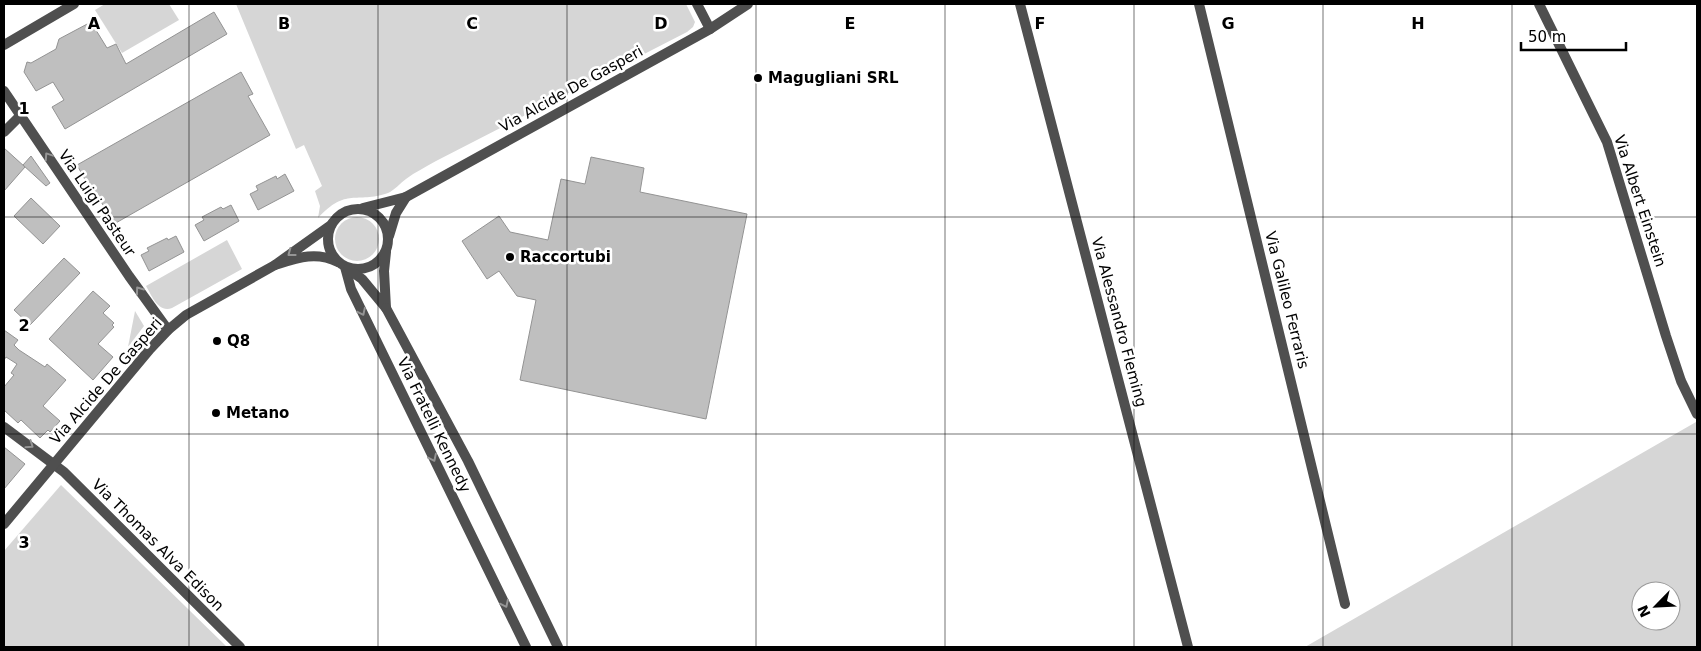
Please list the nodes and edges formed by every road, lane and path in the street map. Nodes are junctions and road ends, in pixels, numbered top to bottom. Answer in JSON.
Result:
{"nodes":[{"id":1,"x":74,"y":4,"type":"edge"},
{"id":2,"x":697,"y":4,"type":"edge"},
{"id":3,"x":748,"y":4,"type":"edge"},
{"id":4,"x":1020,"y":4,"type":"edge"},
{"id":5,"x":1200,"y":4,"type":"edge"},
{"id":6,"x":1538,"y":4,"type":"edge"},
{"id":7,"x":710,"y":29,"type":"junction"},
{"id":8,"x":4,"y":45,"type":"edge"},
{"id":9,"x":4,"y":91,"type":"edge"},
{"id":10,"x":21,"y":115,"type":"junction"},
{"id":11,"x":4,"y":132,"type":"edge"},
{"id":12,"x":406,"y":197,"type":"junction"},
{"id":13,"x":360,"y":209,"type":"junction"},
{"id":14,"x":331,"y":225,"type":"junction"},
{"id":15,"x":387,"y":247,"type":"junction"},
{"id":16,"x":275,"y":265,"type":"junction"},
{"id":17,"x":342,"y":265,"type":"junction"},
{"id":18,"x":386,"y":308,"type":"junction"},
{"id":19,"x":168,"y":330,"type":"junction"},
{"id":20,"x":1697,"y":414,"type":"edge"},
{"id":21,"x":4,"y":427,"type":"edge"},
{"id":22,"x":54,"y":465,"type":"junction"},
{"id":23,"x":4,"y":524,"type":"edge"},
{"id":24,"x":1345,"y":604,"type":"dead end"},
{"id":25,"x":240,"y":647,"type":"edge"},
{"id":26,"x":526,"y":647,"type":"edge"},
{"id":27,"x":558,"y":647,"type":"edge"},
{"id":28,"x":1188,"y":647,"type":"edge"}],
"edges":[{"from":1,"to":8,"type":"street"},
{"from":2,"to":7,"type":"street"},
{"from":3,"to":7,"type":"street","name":"Via Alcide De Gasperi"},
{"from":4,"to":28,"type":"street","name":"Via Alessandro Fleming"},
{"from":5,"to":24,"type":"street","name":"Via Galileo Ferraris"},
{"from":6,"to":20,"type":"street","name":"Via Albert Einstein"},
{"from":7,"to":12,"type":"street","name":"Via Alcide De Gasperi"},
{"from":9,"to":10,"type":"street","name":"Via Luigi Pasteur"},
{"from":10,"to":11,"type":"street"},
{"from":19,"to":10,"type":"street","name":"Via Luigi Pasteur","one_way":true},
{"from":12,"to":13,"type":"street","name":"Via Alcide De Gasperi"},
{"from":12,"to":15,"type":"street"},
{"from":13,"to":14,"type":"street"},
{"from":13,"to":15,"type":"street"},
{"from":14,"to":16,"type":"street","name":"Via Alcide De Gasperi","one_way":true},
{"from":14,"to":17,"type":"street"},
{"from":15,"to":17,"type":"street"},
{"from":15,"to":18,"type":"street","name":"Via Fratelli Kennedy"},
{"from":16,"to":17,"type":"street","name":"Via Alcide De Gasperi"},
{"from":16,"to":19,"type":"street","name":"Via Alcide De Gasperi"},
{"from":17,"to":18,"type":"street","name":"Via Fratelli Kennedy"},
{"from":17,"to":26,"type":"street","name":"Via Fratelli Kennedy","one_way":true},
{"from":18,"to":27,"type":"street","name":"Via Fratelli Kennedy"},
{"from":19,"to":22,"type":"street","name":"Via Alcide De Gasperi"},
{"from":21,"to":22,"type":"street","name":"Via Thomas Alva Edison","one_way":true},
{"from":22,"to":23,"type":"street","name":"Via Alcide De Gasperi"},
{"from":22,"to":25,"type":"street","name":"Via Thomas Alva Edison"}]}
